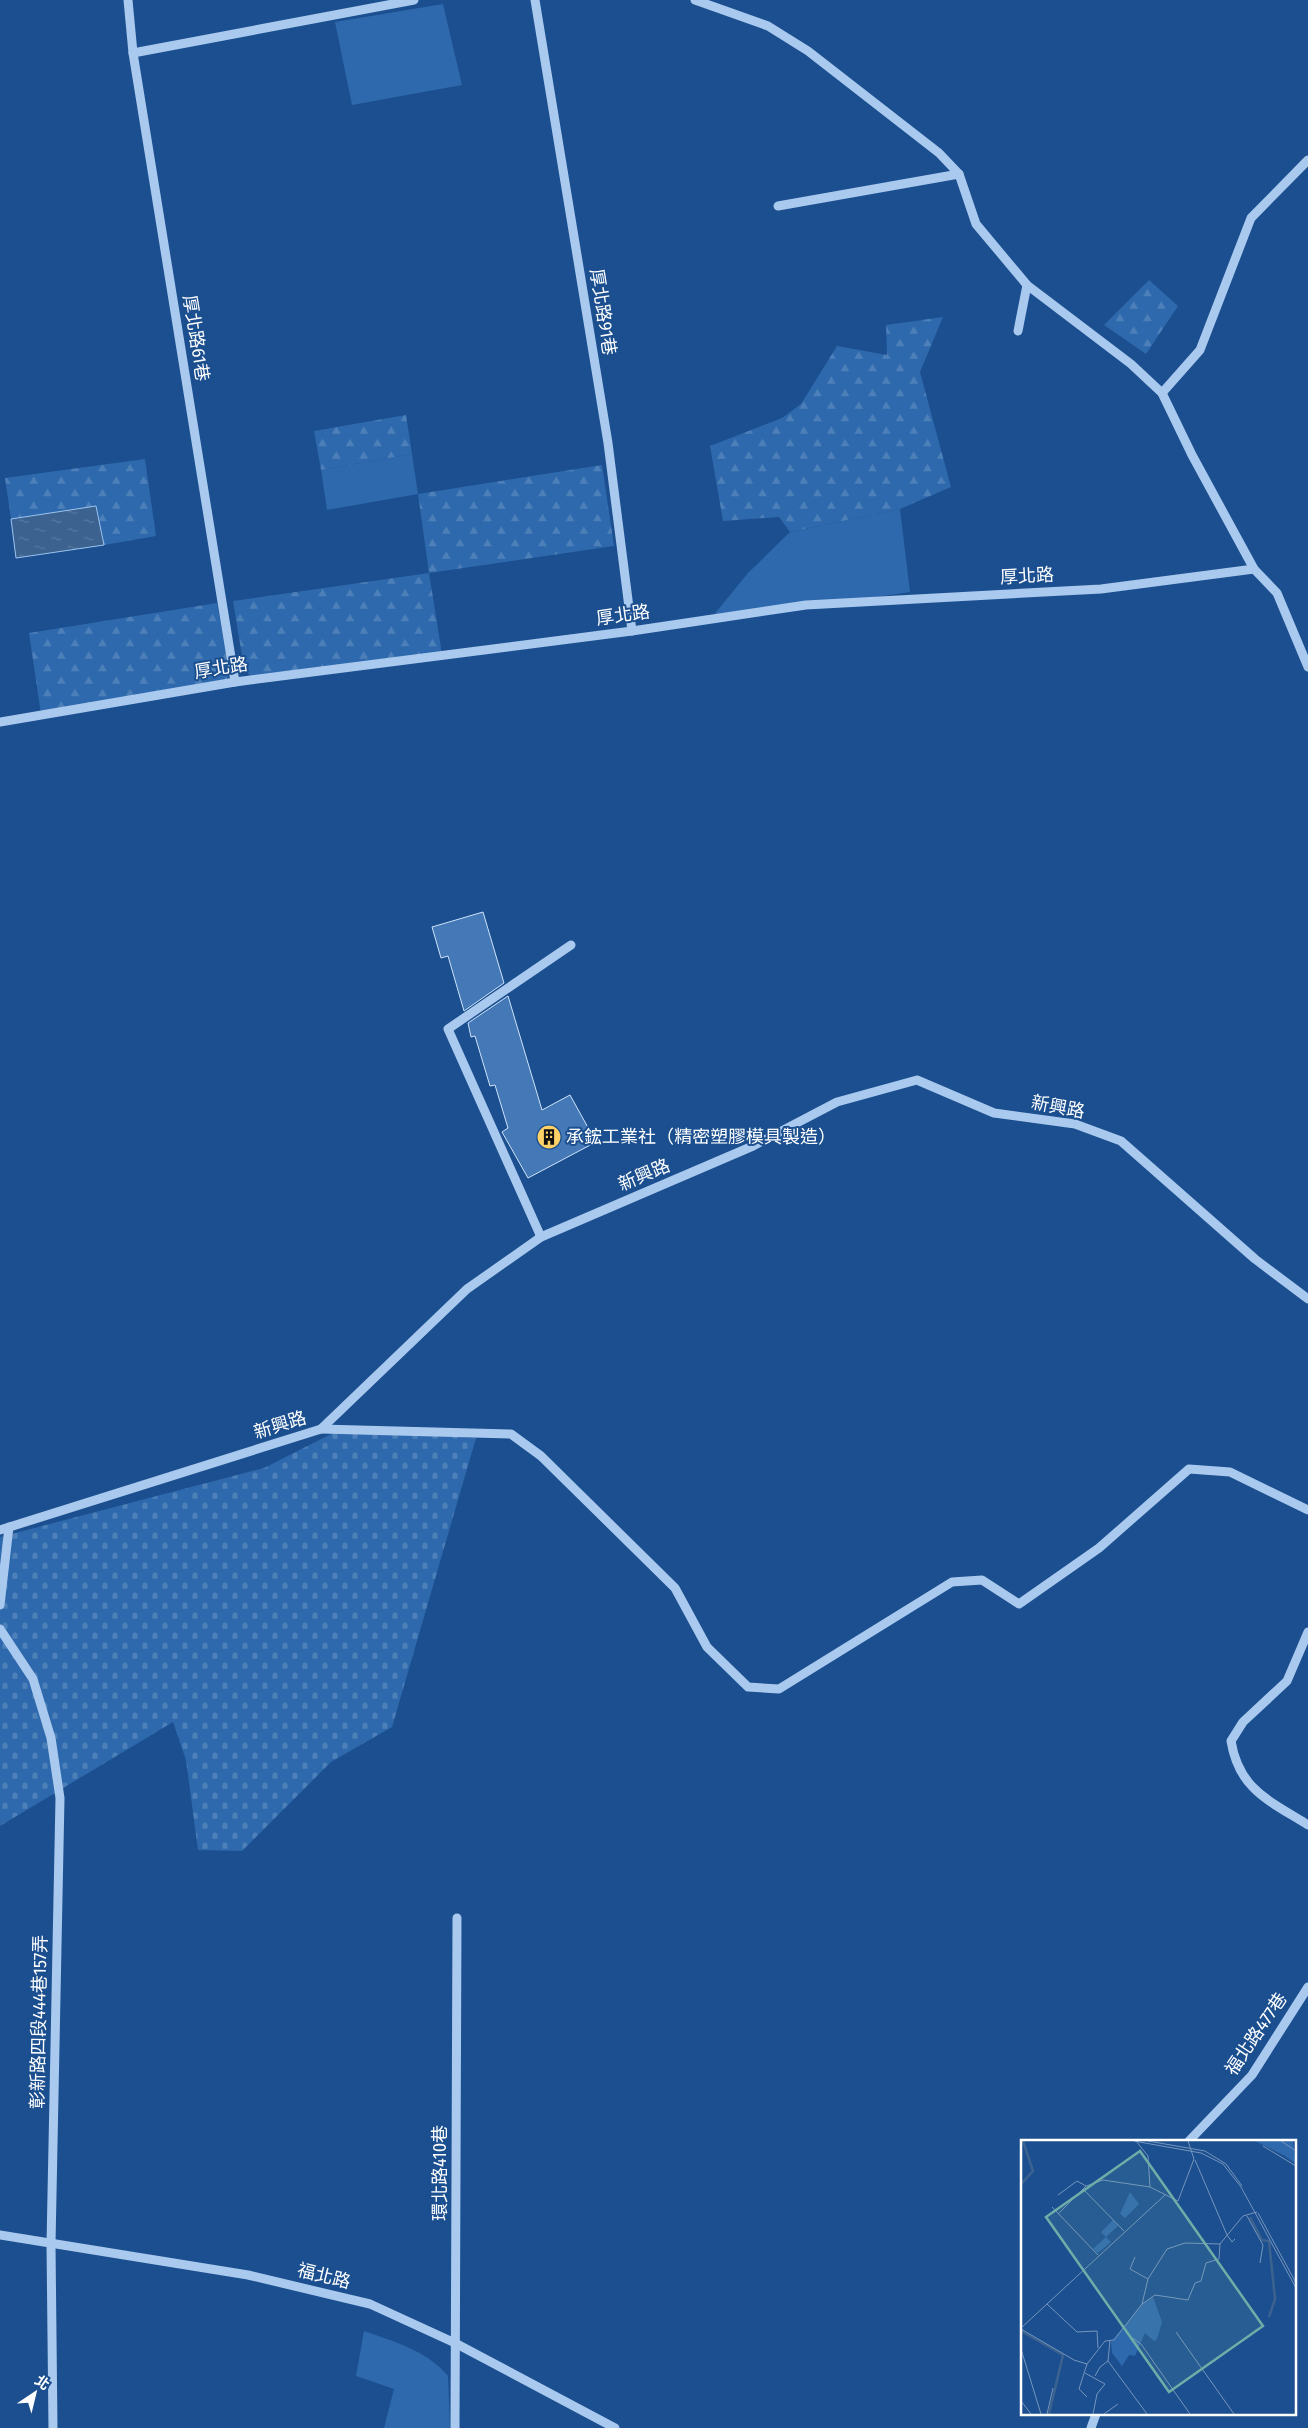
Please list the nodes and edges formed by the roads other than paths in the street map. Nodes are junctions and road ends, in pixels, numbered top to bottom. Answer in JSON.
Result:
{"nodes":[{"id":1,"x":128,"y":0,"type":"edge"},
{"id":2,"x":414,"y":0,"type":"edge"},
{"id":3,"x":535,"y":0,"type":"edge"},
{"id":4,"x":695,"y":0,"type":"edge"},
{"id":5,"x":133,"y":53,"type":"junction"},
{"id":6,"x":1308,"y":160,"type":"edge"},
{"id":7,"x":959,"y":174,"type":"junction"},
{"id":8,"x":778,"y":206,"type":"dead end"},
{"id":9,"x":1027,"y":285,"type":"junction"},
{"id":10,"x":1018,"y":331,"type":"dead end"},
{"id":11,"x":1162,"y":393,"type":"junction"},
{"id":12,"x":1254,"y":568,"type":"junction"},
{"id":13,"x":632,"y":631,"type":"junction"},
{"id":14,"x":1308,"y":667,"type":"edge"},
{"id":15,"x":235,"y":682,"type":"junction"},
{"id":16,"x":0,"y":722,"type":"edge"},
{"id":17,"x":572,"y":945,"type":"dead end"},
{"id":18,"x":542,"y":1237,"type":"junction"},
{"id":19,"x":1308,"y":1299,"type":"edge"},
{"id":20,"x":321,"y":1430,"type":"junction"},
{"id":21,"x":1308,"y":1510,"type":"edge"},
{"id":22,"x":4,"y":1528,"type":"edge"},
{"id":23,"x":0,"y":1605,"type":"edge"},
{"id":24,"x":0,"y":1629,"type":"edge"},
{"id":25,"x":1308,"y":1632,"type":"edge"},
{"id":26,"x":1308,"y":1825,"type":"edge"},
{"id":27,"x":457,"y":1918,"type":"dead end"},
{"id":28,"x":1308,"y":1986,"type":"edge"},
{"id":29,"x":1190,"y":2140,"type":"edge"},
{"id":30,"x":0,"y":2235,"type":"edge"},
{"id":31,"x":51,"y":2244,"type":"junction"},
{"id":32,"x":455,"y":2343,"type":"junction"},
{"id":33,"x":1095,"y":2416,"type":"edge"},
{"id":34,"x":53,"y":2428,"type":"edge"},
{"id":35,"x":455,"y":2428,"type":"edge"},
{"id":36,"x":615,"y":2428,"type":"edge"},
{"id":37,"x":1091,"y":2428,"type":"edge"}],
"edges":[{"from":1,"to":5,"type":"street","name":"厚北路61巷"},
{"from":2,"to":5,"type":"street"},
{"from":3,"to":13,"type":"street","name":"厚北路91巷"},
{"from":4,"to":7,"type":"street"},
{"from":5,"to":15,"type":"street","name":"厚北路61巷"},
{"from":6,"to":11,"type":"street"},
{"from":7,"to":8,"type":"street"},
{"from":7,"to":9,"type":"street"},
{"from":9,"to":10,"type":"street"},
{"from":9,"to":11,"type":"street"},
{"from":11,"to":12,"type":"street"},
{"from":12,"to":13,"type":"street","name":"厚北路"},
{"from":12,"to":14,"type":"street"},
{"from":13,"to":15,"type":"street","name":"厚北路"},
{"from":15,"to":16,"type":"street","name":"厚北路"},
{"from":17,"to":18,"type":"street"},
{"from":18,"to":19,"type":"street","name":"新興路"},
{"from":18,"to":20,"type":"street","name":"新興路"},
{"from":20,"to":21,"type":"street"},
{"from":20,"to":22,"type":"street","name":"新興路"},
{"from":22,"to":23,"type":"street"},
{"from":24,"to":31,"type":"street","name":"彰新路四段444巷157弄"},
{"from":25,"to":26,"type":"street"},
{"from":27,"to":32,"type":"street","name":"環北路410巷"},
{"from":28,"to":29,"type":"street","name":"福北路477巷"},
{"from":30,"to":31,"type":"street","name":"福北路"},
{"from":31,"to":32,"type":"street","name":"福北路"},
{"from":31,"to":34,"type":"street","name":"彰新路四段444巷157弄"},
{"from":32,"to":35,"type":"street","name":"環北路410巷"},
{"from":32,"to":36,"type":"street","name":"福北路"},
{"from":33,"to":37,"type":"street"}]}
